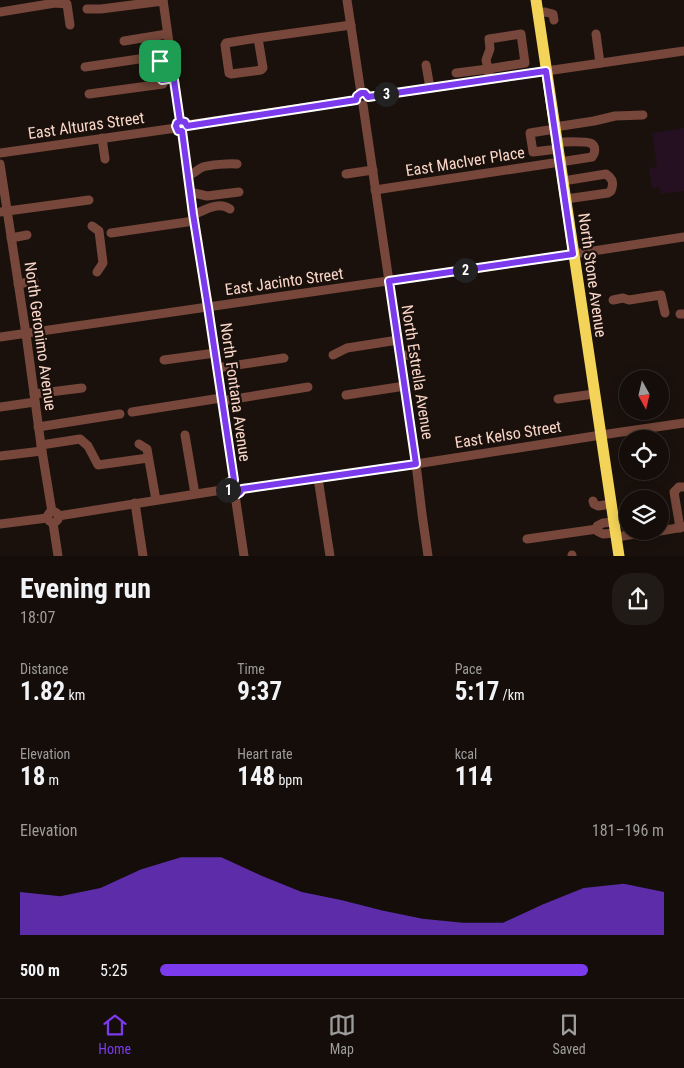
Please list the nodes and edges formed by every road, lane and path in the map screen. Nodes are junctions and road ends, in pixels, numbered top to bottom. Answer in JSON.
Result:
{"nodes":[{"id":1,"x":347,"y":0,"type":"edge"},
{"id":2,"x":536,"y":0,"type":"edge"},
{"id":3,"x":163,"y":1,"type":"edge"},
{"id":4,"x":86,"y":9,"type":"dead end"},
{"id":5,"x":0,"y":12,"type":"edge"},
{"id":6,"x":538,"y":13,"type":"junction"},
{"id":7,"x":554,"y":20,"type":"dead end"},
{"id":8,"x":70,"y":25,"type":"dead end"},
{"id":9,"x":352,"y":25,"type":"junction"},
{"id":10,"x":167,"y":34,"type":"junction"},
{"id":11,"x":596,"y":34,"type":"dead end"},
{"id":12,"x":255,"y":38,"type":"junction"},
{"id":13,"x":124,"y":41,"type":"dead end"},
{"id":14,"x":684,"y":51,"type":"edge"},
{"id":15,"x":171,"y":60,"type":"junction"},
{"id":16,"x":160,"y":61,"type":"junction"},
{"id":17,"x":600,"y":63,"type":"junction"},
{"id":18,"x":426,"y":65,"type":"dead end"},
{"id":19,"x":85,"y":67,"type":"dead end"},
{"id":20,"x":488,"y":69,"type":"junction"},
{"id":21,"x":546,"y":71,"type":"junction"},
{"id":22,"x":456,"y":73,"type":"dead end"},
{"id":23,"x":174,"y":78,"type":"junction"},
{"id":24,"x":490,"y":79,"type":"junction"},
{"id":25,"x":162,"y":80,"type":"junction"},
{"id":26,"x":430,"y":88,"type":"junction"},
{"id":27,"x":89,"y":94,"type":"dead end"},
{"id":28,"x":362,"y":99,"type":"junction"},
{"id":29,"x":643,"y":115,"type":"dead end"},
{"id":30,"x":181,"y":126,"type":"junction"},
{"id":31,"x":555,"y":128,"type":"junction"},
{"id":32,"x":102,"y":138,"type":"junction"},
{"id":33,"x":557,"y":145,"type":"junction"},
{"id":34,"x":0,"y":153,"type":"edge"},
{"id":35,"x":105,"y":160,"type":"dead end"},
{"id":36,"x":560,"y":162,"type":"junction"},
{"id":37,"x":0,"y":164,"type":"edge"},
{"id":38,"x":237,"y":164,"type":"dead end"},
{"id":39,"x":372,"y":170,"type":"junction"},
{"id":40,"x":346,"y":174,"type":"dead end"},
{"id":41,"x":188,"y":175,"type":"junction"},
{"id":42,"x":563,"y":181,"type":"junction"},
{"id":43,"x":376,"y":190,"type":"junction"},
{"id":44,"x":239,"y":192,"type":"dead end"},
{"id":45,"x":191,"y":194,"type":"junction"},
{"id":46,"x":566,"y":199,"type":"junction"},
{"id":47,"x":89,"y":200,"type":"dead end"},
{"id":48,"x":230,"y":208,"type":"dead end"},
{"id":49,"x":4,"y":212,"type":"edge"},
{"id":50,"x":194,"y":218,"type":"junction"},
{"id":51,"x":92,"y":226,"type":"dead end"},
{"id":52,"x":111,"y":233,"type":"dead end"},
{"id":53,"x":27,"y":236,"type":"dead end"},
{"id":54,"x":684,"y":237,"type":"edge"},
{"id":55,"x":11,"y":238,"type":"junction"},
{"id":56,"x":573,"y":254,"type":"junction"},
{"id":57,"x":98,"y":272,"type":"dead end"},
{"id":58,"x":389,"y":281,"type":"junction"},
{"id":59,"x":34,"y":282,"type":"dead end"},
{"id":60,"x":18,"y":284,"type":"junction"},
{"id":61,"x":613,"y":300,"type":"dead end"},
{"id":62,"x":208,"y":307,"type":"junction"},
{"id":63,"x":665,"y":312,"type":"dead end"},
{"id":64,"x":26,"y":334,"type":"junction"},
{"id":65,"x":0,"y":338,"type":"edge"},
{"id":66,"x":398,"y":340,"type":"junction"},
{"id":67,"x":215,"y":353,"type":"junction"},
{"id":68,"x":415,"y":354,"type":"dead end"},
{"id":69,"x":332,"y":355,"type":"dead end"},
{"id":70,"x":400,"y":356,"type":"junction"},
{"id":71,"x":284,"y":358,"type":"dead end"},
{"id":72,"x":164,"y":360,"type":"dead end"},
{"id":73,"x":217,"y":368,"type":"junction"},
{"id":74,"x":405,"y":386,"type":"junction"},
{"id":75,"x":308,"y":387,"type":"dead end"},
{"id":76,"x":82,"y":388,"type":"dead end"},
{"id":77,"x":594,"y":394,"type":"junction"},
{"id":78,"x":346,"y":395,"type":"dead end"},
{"id":79,"x":34,"y":398,"type":"junction"},
{"id":80,"x":558,"y":399,"type":"dead end"},
{"id":81,"x":221,"y":400,"type":"junction"},
{"id":82,"x":0,"y":407,"type":"edge"},
{"id":83,"x":132,"y":412,"type":"dead end"},
{"id":84,"x":120,"y":414,"type":"dead end"},
{"id":85,"x":684,"y":423,"type":"edge"},
{"id":86,"x":38,"y":427,"type":"junction"},
{"id":87,"x":186,"y":435,"type":"dead end"},
{"id":88,"x":600,"y":435,"type":"junction"},
{"id":89,"x":139,"y":444,"type":"dead end"},
{"id":90,"x":41,"y":448,"type":"junction"},
{"id":91,"x":0,"y":456,"type":"edge"},
{"id":92,"x":148,"y":458,"type":"junction"},
{"id":93,"x":416,"y":464,"type":"junction"},
{"id":94,"x":318,"y":478,"type":"junction"},
{"id":95,"x":684,"y":487,"type":"edge"},
{"id":96,"x":235,"y":491,"type":"junction"},
{"id":97,"x":195,"y":494,"type":"junction"},
{"id":98,"x":156,"y":500,"type":"junction"},
{"id":99,"x":593,"y":501,"type":"dead end"},
{"id":100,"x":135,"y":503,"type":"junction"},
{"id":101,"x":611,"y":504,"type":"junction"},
{"id":102,"x":52,"y":517,"type":"junction"},
{"id":103,"x":0,"y":524,"type":"edge"},
{"id":104,"x":682,"y":528,"type":"edge"},
{"id":105,"x":615,"y":530,"type":"junction"},
{"id":106,"x":619,"y":530,"type":"edge"},
{"id":107,"x":669,"y":530,"type":"edge"},
{"id":108,"x":527,"y":539,"type":"dead end"},
{"id":109,"x":58,"y":556,"type":"edge"},
{"id":110,"x":143,"y":556,"type":"edge"},
{"id":111,"x":244,"y":556,"type":"edge"},
{"id":112,"x":330,"y":556,"type":"edge"},
{"id":113,"x":428,"y":556,"type":"edge"},
{"id":114,"x":619,"y":556,"type":"edge"}],
"edges":[{"from":1,"to":9,"type":"street","name":"North Estrella Avenue"},
{"from":2,"to":6,"type":"main road","name":"North Stone Avenue"},
{"from":3,"to":4,"type":"street"},
{"from":3,"to":10,"type":"street","name":"North Fontana Avenue"},
{"from":5,"to":8,"type":"street"},
{"from":6,"to":7,"type":"street"},
{"from":6,"to":21,"type":"main road","name":"North Stone Avenue"},
{"from":9,"to":12,"type":"street"},
{"from":9,"to":28,"type":"street","name":"North Estrella Avenue"},
{"from":10,"to":13,"type":"street"},
{"from":10,"to":15,"type":"street","name":"North Fontana Avenue"},
{"from":11,"to":17,"type":"street"},
{"from":12,"to":12,"type":"street"},
{"from":14,"to":17,"type":"street","name":"East Alturas Street"},
{"from":15,"to":16,"type":"street"},
{"from":15,"to":23,"type":"street","name":"North Fontana Avenue"},
{"from":16,"to":19,"type":"street"},
{"from":16,"to":25,"type":"street"},
{"from":17,"to":21,"type":"street","name":"East Alturas Street"},
{"from":18,"to":26,"type":"street"},
{"from":20,"to":20,"type":"street"},
{"from":20,"to":22,"type":"street"},
{"from":20,"to":24,"type":"street"},
{"from":21,"to":24,"type":"street","name":"East Alturas Street"},
{"from":21,"to":31,"type":"main road","name":"North Stone Avenue"},
{"from":23,"to":25,"type":"street"},
{"from":23,"to":30,"type":"street","name":"North Fontana Avenue"},
{"from":24,"to":26,"type":"street","name":"East Alturas Street"},
{"from":25,"to":27,"type":"street"},
{"from":26,"to":28,"type":"street","name":"East Alturas Street"},
{"from":28,"to":30,"type":"street","name":"East Alturas Street"},
{"from":28,"to":39,"type":"street","name":"North Estrella Avenue"},
{"from":29,"to":31,"type":"street"},
{"from":30,"to":32,"type":"street","name":"East Alturas Street"},
{"from":30,"to":41,"type":"street","name":"North Fontana Avenue"},
{"from":31,"to":33,"type":"main road","name":"North Stone Avenue"},
{"from":31,"to":33,"type":"street"},
{"from":32,"to":34,"type":"street","name":"East Alturas Street"},
{"from":32,"to":35,"type":"street"},
{"from":33,"to":36,"type":"main road","name":"North Stone Avenue"},
{"from":33,"to":36,"type":"street","name":"East MacIver Place"},
{"from":36,"to":42,"type":"main road","name":"North Stone Avenue"},
{"from":36,"to":43,"type":"street","name":"East MacIver Place"},
{"from":37,"to":49,"type":"street","name":"North Geronimo Avenue"},
{"from":38,"to":41,"type":"street"},
{"from":39,"to":40,"type":"street"},
{"from":39,"to":43,"type":"street","name":"North Estrella Avenue"},
{"from":41,"to":45,"type":"street","name":"North Fontana Avenue"},
{"from":42,"to":46,"type":"main road","name":"North Stone Avenue"},
{"from":42,"to":46,"type":"street"},
{"from":43,"to":58,"type":"street","name":"North Estrella Avenue"},
{"from":44,"to":45,"type":"street"},
{"from":45,"to":50,"type":"street","name":"North Fontana Avenue"},
{"from":46,"to":56,"type":"main road","name":"North Stone Avenue"},
{"from":47,"to":49,"type":"street"},
{"from":48,"to":50,"type":"street"},
{"from":49,"to":55,"type":"street","name":"North Geronimo Avenue"},
{"from":50,"to":52,"type":"street"},
{"from":50,"to":62,"type":"street","name":"North Fontana Avenue"},
{"from":51,"to":57,"type":"street"},
{"from":53,"to":55,"type":"street"},
{"from":54,"to":56,"type":"street","name":"East Jacinto Street"},
{"from":55,"to":60,"type":"street","name":"North Geronimo Avenue"},
{"from":56,"to":58,"type":"street","name":"East Jacinto Street"},
{"from":56,"to":77,"type":"main road","name":"North Stone Avenue"},
{"from":58,"to":62,"type":"street","name":"East Jacinto Street"},
{"from":58,"to":66,"type":"street","name":"North Estrella Avenue"},
{"from":59,"to":60,"type":"street"},
{"from":60,"to":64,"type":"street","name":"North Geronimo Avenue"},
{"from":61,"to":63,"type":"street"},
{"from":62,"to":64,"type":"street","name":"East Jacinto Street"},
{"from":62,"to":67,"type":"street","name":"North Fontana Avenue"},
{"from":64,"to":65,"type":"street","name":"East Jacinto Street"},
{"from":64,"to":79,"type":"street","name":"North Geronimo Avenue"},
{"from":66,"to":69,"type":"street"},
{"from":66,"to":70,"type":"street","name":"North Estrella Avenue"},
{"from":67,"to":72,"type":"street"},
{"from":67,"to":73,"type":"street","name":"North Fontana Avenue"},
{"from":68,"to":70,"type":"street"},
{"from":70,"to":74,"type":"street","name":"North Estrella Avenue"},
{"from":71,"to":73,"type":"street"},
{"from":73,"to":81,"type":"street","name":"North Fontana Avenue"},
{"from":74,"to":78,"type":"street"},
{"from":74,"to":93,"type":"street","name":"North Estrella Avenue"},
{"from":75,"to":81,"type":"street"},
{"from":76,"to":79,"type":"street"},
{"from":77,"to":80,"type":"street"},
{"from":77,"to":88,"type":"main road","name":"North Stone Avenue"},
{"from":79,"to":82,"type":"street"},
{"from":79,"to":86,"type":"street","name":"North Geronimo Avenue"},
{"from":81,"to":83,"type":"street"},
{"from":81,"to":96,"type":"street","name":"North Fontana Avenue"},
{"from":84,"to":86,"type":"street"},
{"from":85,"to":88,"type":"street","name":"East Kelso Street"},
{"from":86,"to":90,"type":"street","name":"North Geronimo Avenue"},
{"from":87,"to":97,"type":"street"},
{"from":88,"to":93,"type":"street","name":"East Kelso Street"},
{"from":88,"to":101,"type":"main road","name":"North Stone Avenue"},
{"from":89,"to":92,"type":"street"},
{"from":90,"to":91,"type":"street"},
{"from":90,"to":92,"type":"street"},
{"from":90,"to":102,"type":"street","name":"North Geronimo Avenue"},
{"from":92,"to":98,"type":"street"},
{"from":93,"to":94,"type":"street","name":"East Kelso Street"},
{"from":93,"to":113,"type":"street","name":"North Estrella Avenue"},
{"from":94,"to":96,"type":"street","name":"East Kelso Street"},
{"from":94,"to":112,"type":"street"},
{"from":95,"to":104,"type":"street"},
{"from":96,"to":97,"type":"street","name":"East Kelso Street"},
{"from":96,"to":111,"type":"street"},
{"from":97,"to":98,"type":"street","name":"East Kelso Street"},
{"from":98,"to":100,"type":"street","name":"East Kelso Street"},
{"from":99,"to":101,"type":"street"},
{"from":100,"to":102,"type":"street","name":"East Kelso Street"},
{"from":100,"to":110,"type":"street"},
{"from":101,"to":105,"type":"main road","name":"North Stone Avenue"},
{"from":102,"to":103,"type":"street","name":"East Kelso Street"},
{"from":102,"to":109,"type":"street","name":"North Geronimo Avenue"},
{"from":104,"to":107,"type":"street"},
{"from":105,"to":106,"type":"street"},
{"from":105,"to":108,"type":"street"},
{"from":105,"to":114,"type":"main road","name":"North Stone Avenue"}]}
